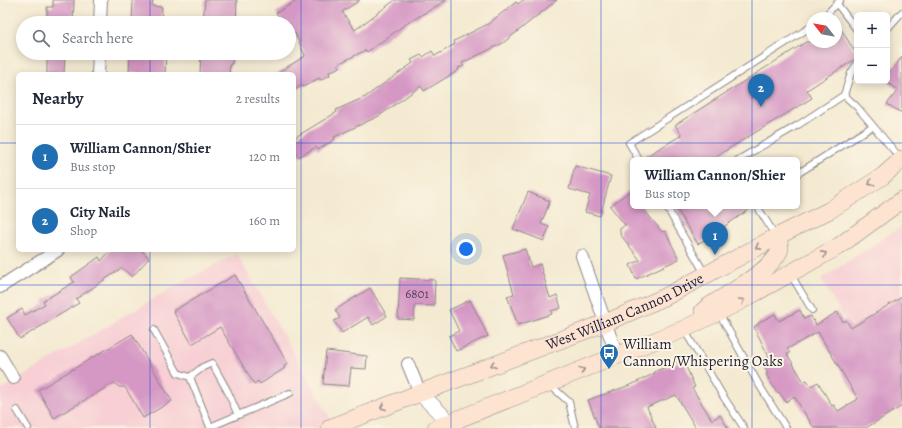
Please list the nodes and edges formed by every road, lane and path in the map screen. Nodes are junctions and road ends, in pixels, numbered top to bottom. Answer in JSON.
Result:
{"nodes":[{"id":1,"x":101,"y":0,"type":"edge"},
{"id":2,"x":838,"y":2,"type":"edge"},
{"id":3,"x":828,"y":12,"type":"edge"},
{"id":4,"x":902,"y":12,"type":"edge"},
{"id":5,"x":100,"y":16,"type":"edge"},
{"id":6,"x":854,"y":26,"type":"edge"},
{"id":7,"x":890,"y":26,"type":"edge"},
{"id":8,"x":806,"y":30,"type":"edge"},
{"id":9,"x":98,"y":60,"type":"edge"},
{"id":10,"x":854,"y":68,"type":"edge"},
{"id":11,"x":98,"y":72,"type":"edge"},
{"id":12,"x":844,"y":95,"type":"junction"},
{"id":13,"x":873,"y":126,"type":"junction"},
{"id":14,"x":637,"y":157,"type":"edge"},
{"id":15,"x":743,"y":157,"type":"edge"},
{"id":16,"x":902,"y":160,"type":"edge"},
{"id":17,"x":800,"y":172,"type":"edge"},
{"id":18,"x":902,"y":200,"type":"edge"},
{"id":19,"x":668,"y":209,"type":"edge"},
{"id":20,"x":759,"y":209,"type":"edge"},
{"id":21,"x":776,"y":237,"type":"junction"},
{"id":22,"x":55,"y":252,"type":"edge"},
{"id":23,"x":582,"y":256,"type":"dead end"},
{"id":24,"x":790,"y":273,"type":"junction"},
{"id":25,"x":706,"y":275,"type":"junction"},
{"id":26,"x":0,"y":286,"type":"edge"},
{"id":27,"x":716,"y":308,"type":"junction"},
{"id":28,"x":812,"y":310,"type":"dead end"},
{"id":29,"x":605,"y":323,"type":"junction"},
{"id":30,"x":684,"y":329,"type":"junction"},
{"id":31,"x":154,"y":330,"type":"dead end"},
{"id":32,"x":0,"y":356,"type":"edge"},
{"id":33,"x":617,"y":356,"type":"junction"},
{"id":34,"x":408,"y":364,"type":"dead end"},
{"id":35,"x":190,"y":377,"type":"junction"},
{"id":36,"x":13,"y":378,"type":"dead end"},
{"id":37,"x":548,"y":384,"type":"junction"},
{"id":38,"x":420,"y":392,"type":"junction"},
{"id":39,"x":290,"y":393,"type":"dead end"},
{"id":40,"x":17,"y":410,"type":"dead end"},
{"id":41,"x":238,"y":415,"type":"junction"},
{"id":42,"x":447,"y":426,"type":"edge"},
{"id":43,"x":28,"y":428,"type":"edge"},
{"id":44,"x":209,"y":428,"type":"edge"},
{"id":45,"x":330,"y":428,"type":"edge"},
{"id":46,"x":575,"y":428,"type":"edge"},
{"id":47,"x":744,"y":428,"type":"edge"},
{"id":48,"x":786,"y":428,"type":"edge"}],
"edges":[{"from":1,"to":5,"type":"street"},
{"from":2,"to":3,"type":"lane"},
{"from":2,"to":6,"type":"lane"},
{"from":4,"to":7,"type":"lane"},
{"from":8,"to":14,"type":"lane"},
{"from":9,"to":11,"type":"street"},
{"from":10,"to":12,"type":"lane"},
{"from":12,"to":13,"type":"lane"},
{"from":12,"to":15,"type":"lane"},
{"from":13,"to":16,"type":"lane"},
{"from":13,"to":17,"type":"lane"},
{"from":16,"to":21,"type":"main road","name":"West William Cannon Drive","one_way":true},
{"from":24,"to":18,"type":"main road","one_way":true},
{"from":19,"to":25,"type":"lane"},
{"from":20,"to":21,"type":"lane"},
{"from":21,"to":25,"type":"main road","name":"West William Cannon Drive","one_way":true},
{"from":21,"to":27,"type":"main road"},
{"from":22,"to":26,"type":"street"},
{"from":23,"to":29,"type":"street"},
{"from":27,"to":24,"type":"main road","one_way":true},
{"from":24,"to":28,"type":"lane"},
{"from":25,"to":29,"type":"main road","name":"West William Cannon Drive"},
{"from":27,"to":30,"type":"main road"},
{"from":27,"to":48,"type":"lane"},
{"from":29,"to":33,"type":"street"},
{"from":29,"to":38,"type":"main road","name":"West William Cannon Drive","one_way":true},
{"from":30,"to":33,"type":"main road"},
{"from":30,"to":47,"type":"lane"},
{"from":31,"to":35,"type":"lane"},
{"from":32,"to":36,"type":"street"},
{"from":37,"to":33,"type":"main road","one_way":true},
{"from":34,"to":38,"type":"street"},
{"from":35,"to":41,"type":"lane"},
{"from":35,"to":44,"type":"lane"},
{"from":37,"to":42,"type":"main road"},
{"from":37,"to":46,"type":"lane"},
{"from":38,"to":42,"type":"street"},
{"from":38,"to":45,"type":"main road","name":"West William Cannon Drive","one_way":true},
{"from":39,"to":41,"type":"lane"},
{"from":40,"to":43,"type":"lane"},
{"from":41,"to":44,"type":"lane"}]}
